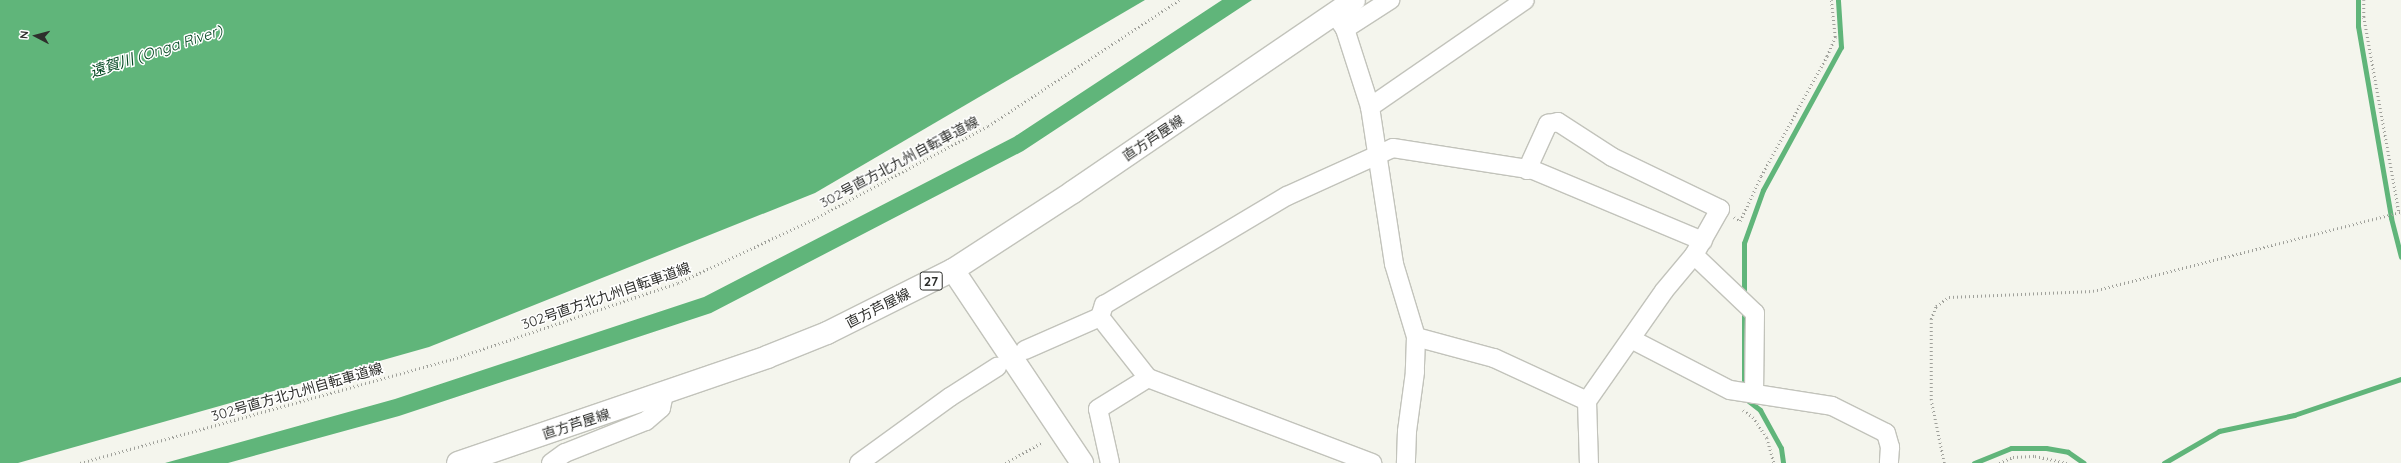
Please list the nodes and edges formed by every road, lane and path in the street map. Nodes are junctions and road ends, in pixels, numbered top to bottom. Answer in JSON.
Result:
{"nodes":[{"id":1,"x":1179,"y":0,"type":"edge"},
{"id":2,"x":1354,"y":0,"type":"edge"},
{"id":3,"x":1390,"y":0,"type":"edge"},
{"id":4,"x":1525,"y":0,"type":"edge"},
{"id":5,"x":1830,"y":0,"type":"edge"},
{"id":6,"x":2364,"y":0,"type":"edge"},
{"id":7,"x":1340,"y":21,"type":"junction"},
{"id":8,"x":1370,"y":107,"type":"junction"},
{"id":9,"x":1377,"y":154,"type":"junction"},
{"id":10,"x":1527,"y":170,"type":"junction"},
{"id":11,"x":1720,"y":209,"type":"junction"},
{"id":12,"x":2400,"y":212,"type":"edge"},
{"id":13,"x":1698,"y":248,"type":"junction"},
{"id":14,"x":953,"y":270,"type":"junction"},
{"id":15,"x":1100,"y":317,"type":"junction"},
{"id":16,"x":1416,"y":337,"type":"junction"},
{"id":17,"x":1631,"y":339,"type":"junction"},
{"id":18,"x":1025,"y":350,"type":"dead end"},
{"id":19,"x":997,"y":367,"type":"dead end"},
{"id":20,"x":1148,"y":378,"type":"junction"},
{"id":21,"x":1737,"y":391,"type":"junction"},
{"id":22,"x":664,"y":394,"type":"junction"},
{"id":23,"x":1754,"y":394,"type":"junction"},
{"id":24,"x":1587,"y":401,"type":"junction"},
{"id":25,"x":1043,"y":442,"type":"dead end"},
{"id":26,"x":80,"y":463,"type":"edge"},
{"id":27,"x":458,"y":463,"type":"edge"},
{"id":28,"x":551,"y":463,"type":"edge"},
{"id":29,"x":859,"y":463,"type":"edge"},
{"id":30,"x":1005,"y":463,"type":"edge"},
{"id":31,"x":1082,"y":463,"type":"edge"},
{"id":32,"x":1110,"y":463,"type":"edge"},
{"id":33,"x":1372,"y":463,"type":"edge"},
{"id":34,"x":1406,"y":463,"type":"edge"},
{"id":35,"x":1589,"y":463,"type":"edge"},
{"id":36,"x":1774,"y":463,"type":"edge"},
{"id":37,"x":1889,"y":463,"type":"edge"},
{"id":38,"x":1944,"y":463,"type":"edge"},
{"id":39,"x":1999,"y":463,"type":"edge"},
{"id":40,"x":2067,"y":463,"type":"edge"}],
"edges":[{"from":1,"to":26,"type":"path","name":"302号直方北九州自転車道線"},
{"from":2,"to":7,"type":"main road","name":"直方芦屋線","number":"27"},
{"from":3,"to":7,"type":"street"},
{"from":4,"to":8,"type":"street"},
{"from":5,"to":11,"type":"path"},
{"from":6,"to":12,"type":"path"},
{"from":7,"to":8,"type":"street"},
{"from":7,"to":14,"type":"main road","name":"直方芦屋線","number":"27"},
{"from":8,"to":9,"type":"street"},
{"from":9,"to":10,"type":"street"},
{"from":9,"to":15,"type":"street"},
{"from":9,"to":16,"type":"street"},
{"from":10,"to":11,"type":"street"},
{"from":10,"to":13,"type":"street"},
{"from":11,"to":13,"type":"street"},
{"from":12,"to":38,"type":"path"},
{"from":13,"to":17,"type":"street"},
{"from":13,"to":23,"type":"street"},
{"from":14,"to":22,"type":"main road","name":"直方芦屋線","number":"27"},
{"from":14,"to":31,"type":"main road"},
{"from":15,"to":18,"type":"street"},
{"from":15,"to":20,"type":"street"},
{"from":16,"to":24,"type":"street"},
{"from":16,"to":34,"type":"street"},
{"from":17,"to":21,"type":"street"},
{"from":17,"to":24,"type":"street"},
{"from":19,"to":29,"type":"street"},
{"from":20,"to":32,"type":"street"},
{"from":20,"to":33,"type":"street"},
{"from":21,"to":23,"type":"street"},
{"from":21,"to":36,"type":"path"},
{"from":22,"to":27,"type":"main road","name":"直方芦屋線","number":"27"},
{"from":22,"to":28,"type":"street"},
{"from":23,"to":37,"type":"street"},
{"from":24,"to":35,"type":"street"},
{"from":25,"to":30,"type":"path"},
{"from":39,"to":40,"type":"path"}]}
